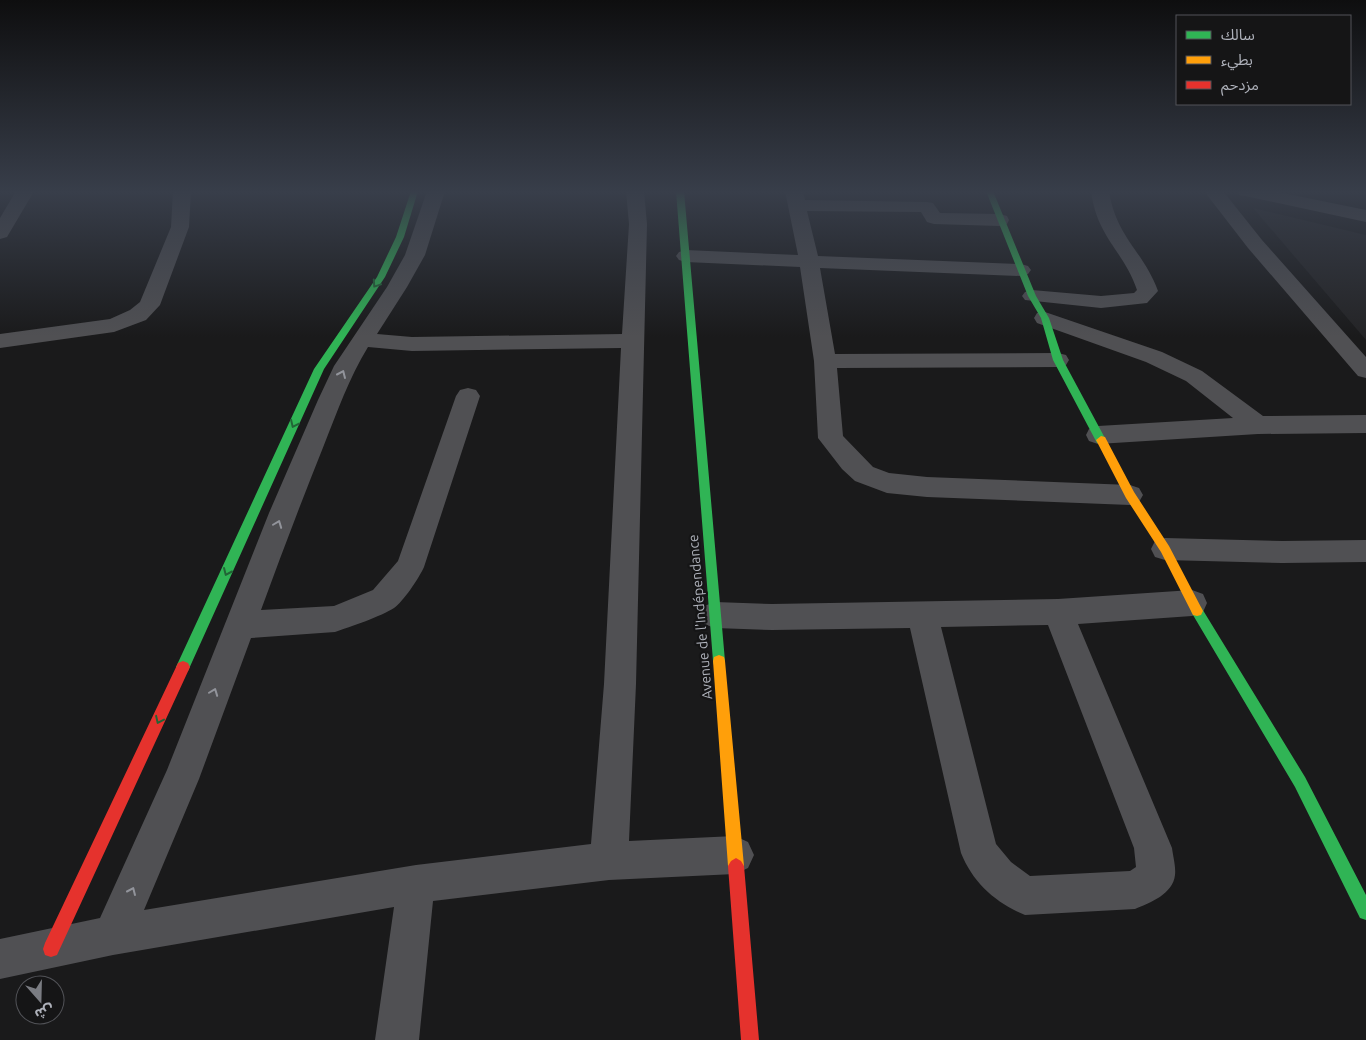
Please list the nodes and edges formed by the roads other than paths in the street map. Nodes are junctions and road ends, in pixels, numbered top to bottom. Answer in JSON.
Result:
{"nodes":[{"id":1,"x":175,"y":240,"type":"edge"},
{"id":2,"x":399,"y":240,"type":"edge"},
{"id":3,"x":420,"y":240,"type":"edge"},
{"id":4,"x":637,"y":240,"type":"edge"},
{"id":5,"x":684,"y":240,"type":"edge"},
{"id":6,"x":804,"y":240,"type":"edge"},
{"id":7,"x":1008,"y":240,"type":"edge"},
{"id":8,"x":1116,"y":240,"type":"edge"},
{"id":9,"x":1251,"y":240,"type":"edge"},
{"id":10,"x":686,"y":256,"type":"junction"},
{"id":11,"x":809,"y":260,"type":"junction"},
{"id":12,"x":1021,"y":270,"type":"junction"},
{"id":13,"x":1032,"y":296,"type":"junction"},
{"id":14,"x":1045,"y":318,"type":"junction"},
{"id":15,"x":361,"y":340,"type":"junction"},
{"id":16,"x":0,"y":341,"type":"edge"},
{"id":17,"x":632,"y":341,"type":"junction"},
{"id":18,"x":1058,"y":360,"type":"junction"},
{"id":19,"x":825,"y":361,"type":"junction"},
{"id":20,"x":1366,"y":371,"type":"edge"},
{"id":21,"x":468,"y":396,"type":"dead end"},
{"id":22,"x":1366,"y":424,"type":"edge"},
{"id":23,"x":1258,"y":425,"type":"junction"},
{"id":24,"x":1098,"y":435,"type":"junction"},
{"id":25,"x":1130,"y":496,"type":"junction"},
{"id":26,"x":1165,"y":549,"type":"junction"},
{"id":27,"x":1366,"y":551,"type":"edge"},
{"id":28,"x":1192,"y":603,"type":"junction"},
{"id":29,"x":1058,"y":612,"type":"junction"},
{"id":30,"x":922,"y":614,"type":"junction"},
{"id":31,"x":716,"y":615,"type":"junction"},
{"id":32,"x":240,"y":625,"type":"junction"},
{"id":33,"x":735,"y":855,"type":"junction"},
{"id":34,"x":609,"y":861,"type":"junction"},
{"id":35,"x":416,"y":884,"type":"junction"},
{"id":36,"x":1366,"y":912,"type":"edge"},
{"id":37,"x":113,"y":935,"type":"junction"},
{"id":38,"x":51,"y":949,"type":"junction"},
{"id":39,"x":0,"y":959,"type":"edge"},
{"id":40,"x":397,"y":1040,"type":"edge"},
{"id":41,"x":750,"y":1040,"type":"edge"}],
"edges":[{"from":1,"to":16,"type":"street"},
{"from":2,"to":38,"type":"street","one_way":true},
{"from":3,"to":15,"type":"street"},
{"from":4,"to":17,"type":"street"},
{"from":5,"to":10,"type":"street","name":"Avenue de l'Indépendance"},
{"from":6,"to":11,"type":"street"},
{"from":7,"to":12,"type":"street"},
{"from":8,"to":13,"type":"street"},
{"from":9,"to":20,"type":"street"},
{"from":10,"to":11,"type":"street"},
{"from":10,"to":31,"type":"street","name":"Avenue de l'Indépendance"},
{"from":11,"to":12,"type":"street"},
{"from":11,"to":19,"type":"street"},
{"from":12,"to":13,"type":"street"},
{"from":13,"to":14,"type":"street"},
{"from":14,"to":18,"type":"street"},
{"from":14,"to":23,"type":"street"},
{"from":15,"to":17,"type":"street"},
{"from":32,"to":15,"type":"street","one_way":true},
{"from":17,"to":34,"type":"street"},
{"from":18,"to":19,"type":"street"},
{"from":18,"to":24,"type":"street"},
{"from":19,"to":25,"type":"street"},
{"from":21,"to":32,"type":"street"},
{"from":22,"to":23,"type":"street"},
{"from":23,"to":24,"type":"street"},
{"from":24,"to":25,"type":"street"},
{"from":25,"to":26,"type":"street"},
{"from":26,"to":27,"type":"street"},
{"from":26,"to":28,"type":"street"},
{"from":28,"to":29,"type":"street"},
{"from":28,"to":36,"type":"street"},
{"from":29,"to":30,"type":"street"},
{"from":29,"to":30,"type":"street"},
{"from":30,"to":31,"type":"street"},
{"from":31,"to":33,"type":"street","name":"Avenue de l'Indépendance"},
{"from":37,"to":32,"type":"street","one_way":true},
{"from":33,"to":34,"type":"street"},
{"from":33,"to":41,"type":"street","name":"Avenue de l'Indépendance"},
{"from":34,"to":35,"type":"street"},
{"from":35,"to":37,"type":"street"},
{"from":35,"to":40,"type":"street"},
{"from":37,"to":38,"type":"street"},
{"from":38,"to":39,"type":"street"}]}
